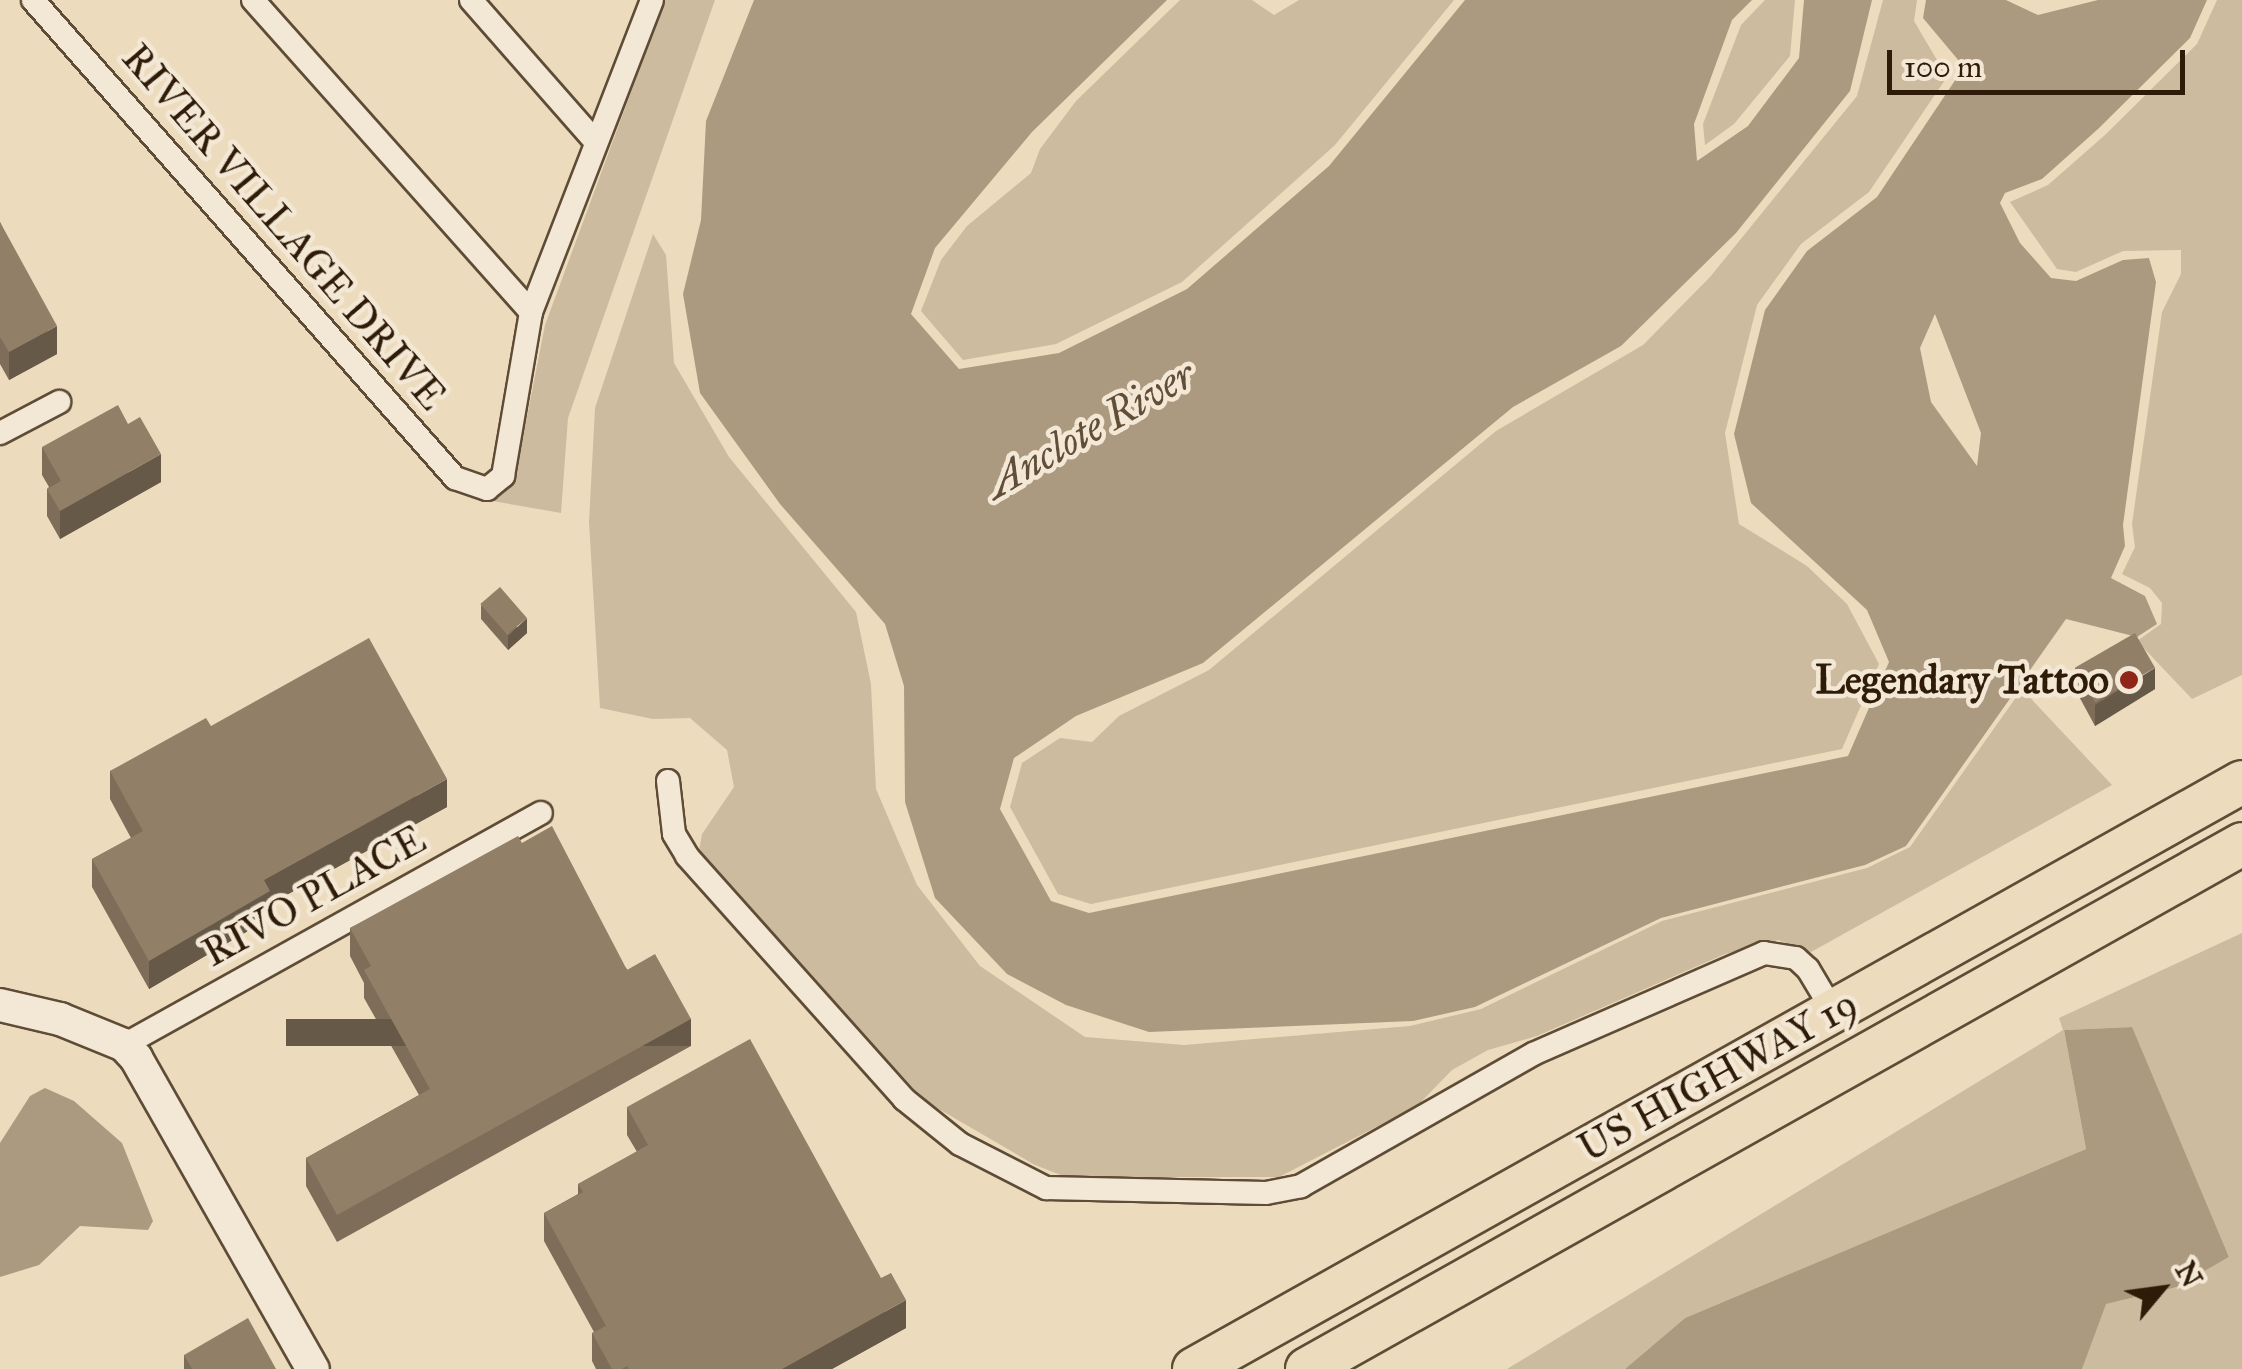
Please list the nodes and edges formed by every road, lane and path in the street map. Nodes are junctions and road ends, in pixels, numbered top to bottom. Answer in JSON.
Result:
{"nodes":[{"id":1,"x":33,"y":0,"type":"edge"},
{"id":2,"x":253,"y":0,"type":"edge"},
{"id":3,"x":471,"y":0,"type":"edge"},
{"id":4,"x":652,"y":0,"type":"edge"},
{"id":5,"x":594,"y":140,"type":"junction"},
{"id":6,"x":531,"y":312,"type":"junction"},
{"id":7,"x":59,"y":402,"type":"dead end"},
{"id":8,"x":0,"y":432,"type":"edge"},
{"id":9,"x":668,"y":781,"type":"dead end"},
{"id":10,"x":2238,"y":784,"type":"edge"},
{"id":11,"x":541,"y":813,"type":"dead end"},
{"id":12,"x":2242,"y":844,"type":"edge"},
{"id":13,"x":2189,"y":874,"type":"junction"},
{"id":14,"x":0,"y":1005,"type":"edge"},
{"id":15,"x":1833,"y":1011,"type":"junction"},
{"id":16,"x":124,"y":1045,"type":"junction"},
{"id":17,"x":313,"y":1369,"type":"edge"},
{"id":18,"x":1194,"y":1369,"type":"edge"},
{"id":19,"x":1307,"y":1369,"type":"edge"}],
"edges":[{"from":1,"to":6,"type":"street","name":"RIVER VILLAGE DRIVE"},
{"from":2,"to":6,"type":"street"},
{"from":3,"to":5,"type":"street"},
{"from":4,"to":5,"type":"street"},
{"from":5,"to":6,"type":"street"},
{"from":7,"to":8,"type":"street"},
{"from":9,"to":15,"type":"street"},
{"from":10,"to":13,"type":"highway"},
{"from":10,"to":15,"type":"highway","name":"US HIGHWAY 19"},
{"from":11,"to":16,"type":"street","name":"RIVO PLACE"},
{"from":12,"to":13,"type":"highway","name":"US HIGHWAY 19"},
{"from":13,"to":19,"type":"highway","name":"US HIGHWAY 19"},
{"from":14,"to":16,"type":"street"},
{"from":15,"to":18,"type":"highway","name":"US HIGHWAY 19"},
{"from":16,"to":17,"type":"street"}]}
